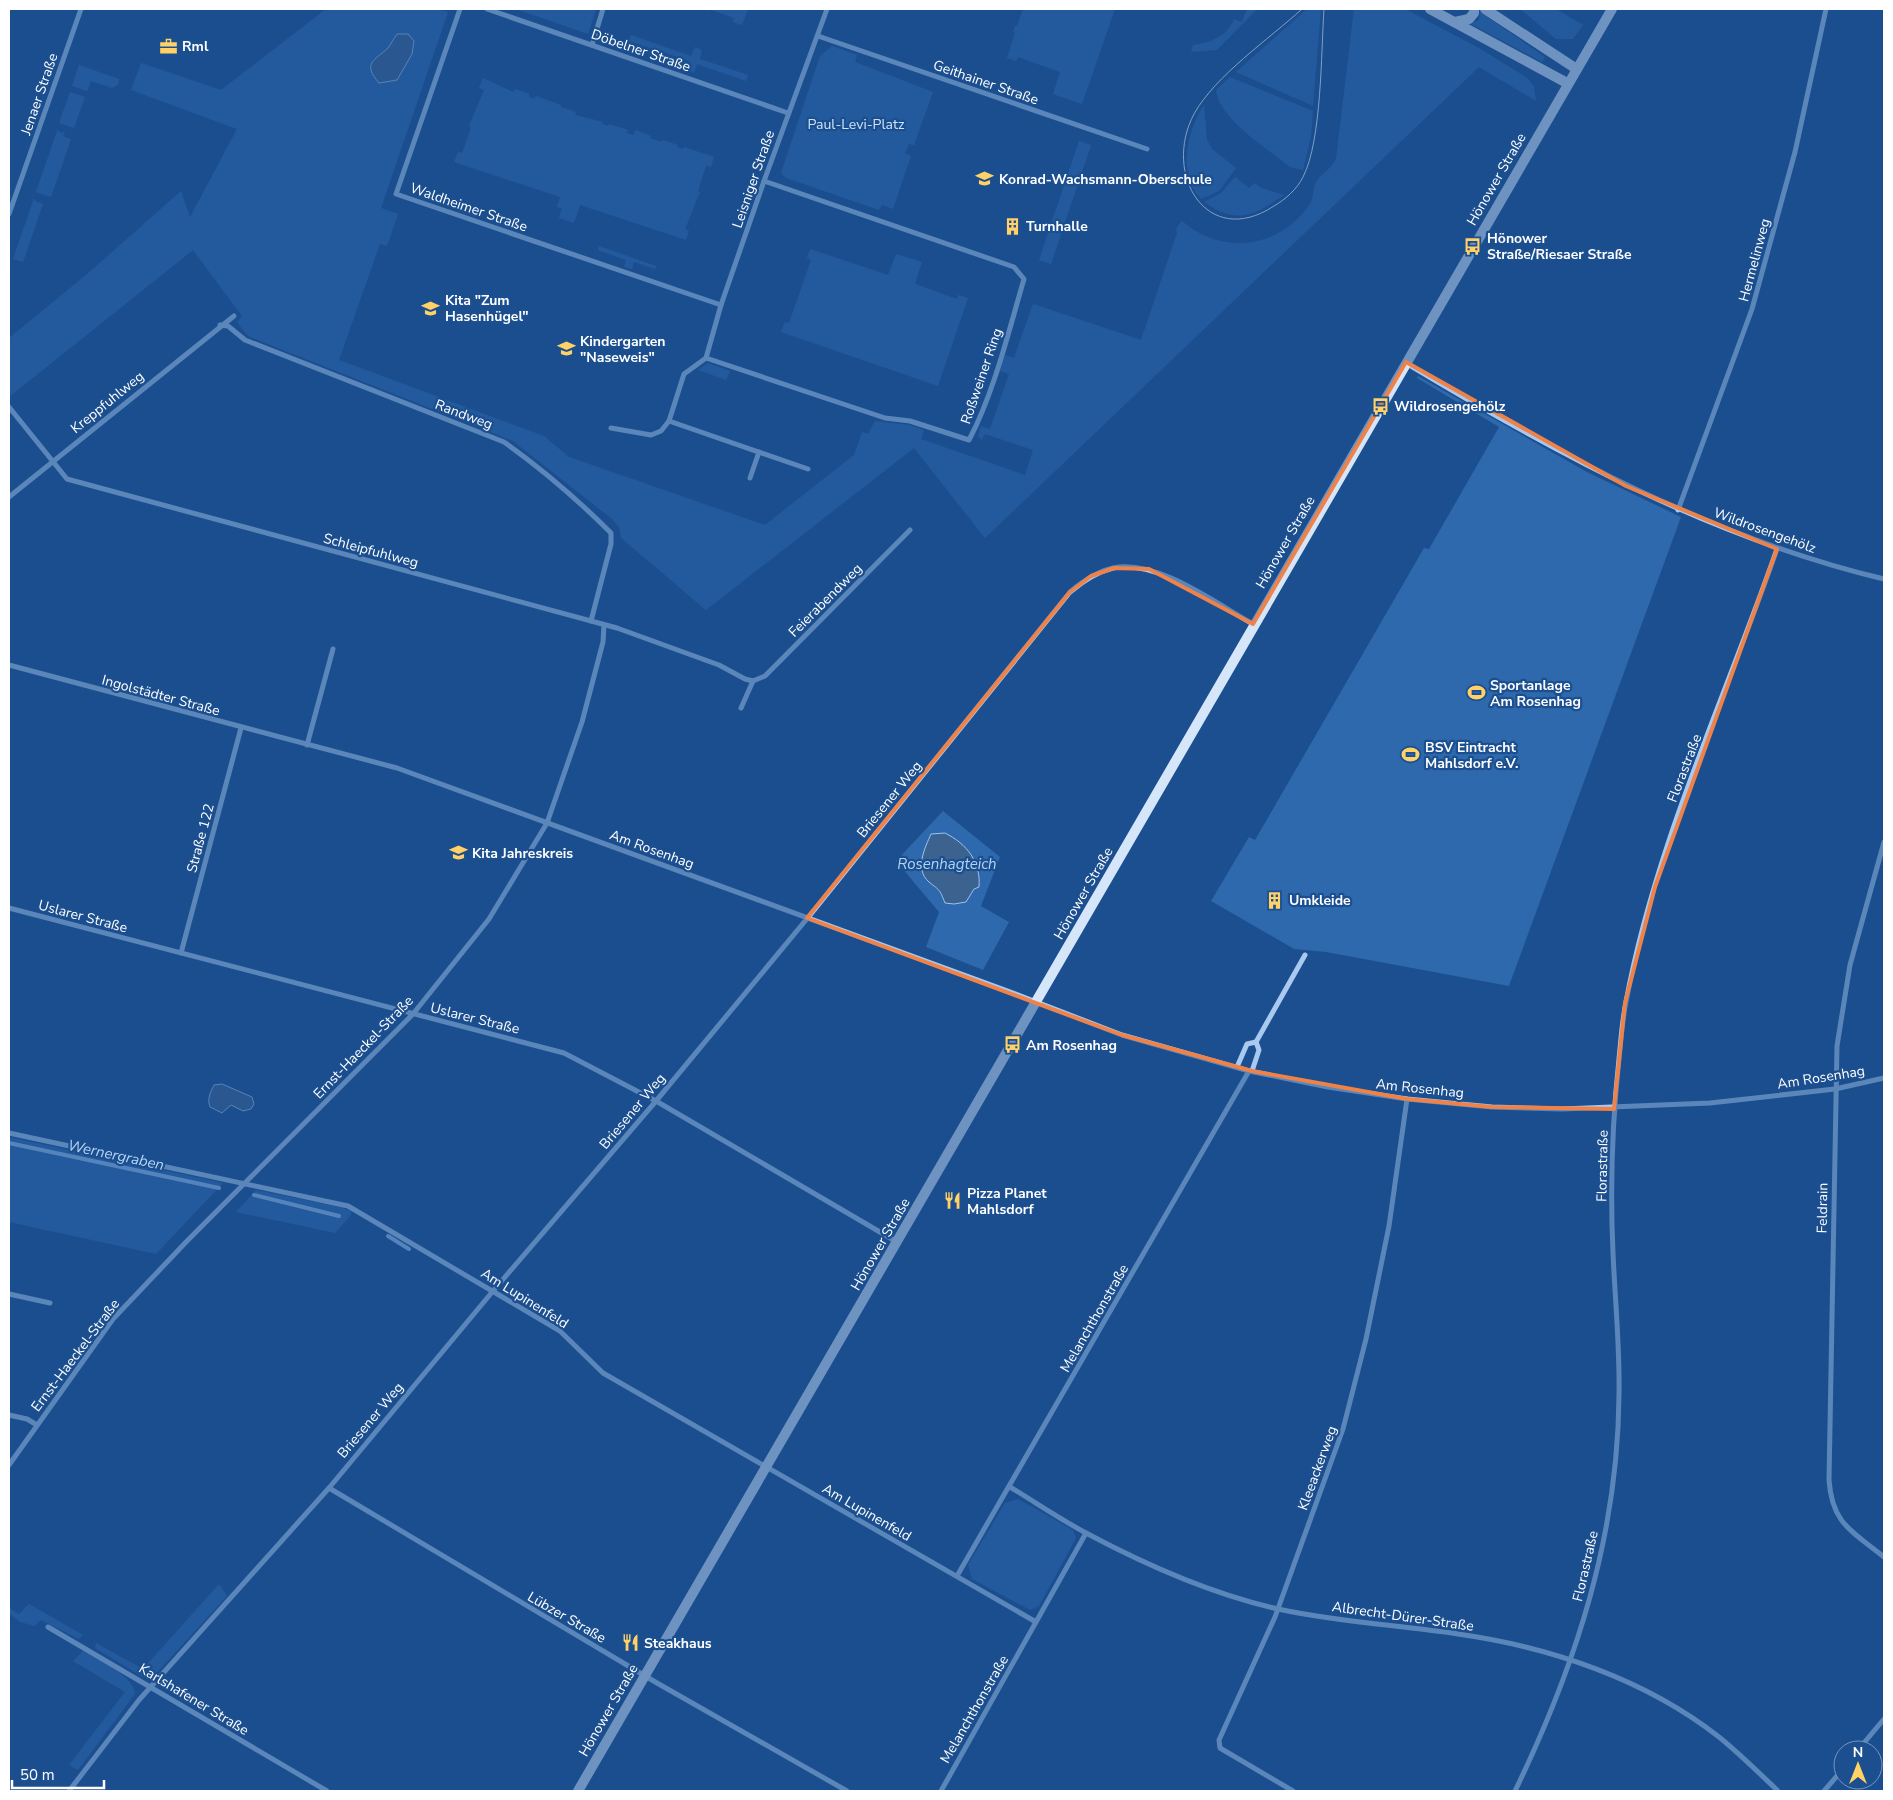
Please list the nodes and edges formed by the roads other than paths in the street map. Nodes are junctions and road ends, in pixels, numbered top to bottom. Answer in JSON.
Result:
{"nodes":[{"id":1,"x":81,"y":9,"type":"edge"},
{"id":2,"x":460,"y":9,"type":"edge"},
{"id":3,"x":487,"y":9,"type":"edge"},
{"id":4,"x":603,"y":9,"type":"edge"},
{"id":5,"x":827,"y":9,"type":"edge"},
{"id":6,"x":1430,"y":9,"type":"edge"},
{"id":7,"x":1474,"y":9,"type":"edge"},
{"id":8,"x":1485,"y":9,"type":"edge"},
{"id":9,"x":1612,"y":9,"type":"edge"},
{"id":10,"x":1826,"y":9,"type":"edge"},
{"id":11,"x":1455,"y":22,"type":"junction"},
{"id":12,"x":818,"y":36,"type":"junction"},
{"id":13,"x":592,"y":45,"type":"junction"},
{"id":14,"x":1575,"y":68,"type":"junction"},
{"id":15,"x":1567,"y":83,"type":"junction"},
{"id":16,"x":788,"y":113,"type":"junction"},
{"id":17,"x":1147,"y":149,"type":"dead end"},
{"id":18,"x":764,"y":181,"type":"junction"},
{"id":19,"x":9,"y":214,"type":"edge"},
{"id":20,"x":721,"y":306,"type":"junction"},
{"id":21,"x":234,"y":316,"type":"dead end"},
{"id":22,"x":220,"y":325,"type":"junction"},
{"id":23,"x":706,"y":358,"type":"junction"},
{"id":24,"x":1406,"y":362,"type":"junction"},
{"id":25,"x":9,"y":407,"type":"edge"},
{"id":26,"x":669,"y":421,"type":"junction"},
{"id":27,"x":611,"y":428,"type":"dead end"},
{"id":28,"x":759,"y":452,"type":"junction"},
{"id":29,"x":52,"y":460,"type":"junction"},
{"id":30,"x":808,"y":468,"type":"dead end"},
{"id":31,"x":750,"y":478,"type":"dead end"},
{"id":32,"x":9,"y":497,"type":"edge"},
{"id":33,"x":1678,"y":510,"type":"junction"},
{"id":34,"x":910,"y":530,"type":"dead end"},
{"id":35,"x":1777,"y":549,"type":"junction"},
{"id":36,"x":1884,"y":579,"type":"edge"},
{"id":37,"x":590,"y":621,"type":"junction"},
{"id":38,"x":1253,"y":624,"type":"junction"},
{"id":39,"x":604,"y":625,"type":"junction"},
{"id":40,"x":333,"y":649,"type":"dead end"},
{"id":41,"x":9,"y":665,"type":"edge"},
{"id":42,"x":753,"y":681,"type":"junction"},
{"id":43,"x":740,"y":708,"type":"dead end"},
{"id":44,"x":240,"y":728,"type":"junction"},
{"id":45,"x":307,"y":745,"type":"junction"},
{"id":46,"x":546,"y":823,"type":"junction"},
{"id":47,"x":1884,"y":842,"type":"edge"},
{"id":48,"x":9,"y":908,"type":"edge"},
{"id":49,"x":807,"y":918,"type":"junction"},
{"id":50,"x":181,"y":953,"type":"junction"},
{"id":51,"x":1305,"y":955,"type":"dead end"},
{"id":52,"x":1036,"y":1003,"type":"junction"},
{"id":53,"x":413,"y":1014,"type":"junction"},
{"id":54,"x":1256,"y":1042,"type":"junction"},
{"id":55,"x":1237,"y":1067,"type":"junction"},
{"id":56,"x":1251,"y":1071,"type":"junction"},
{"id":57,"x":1884,"y":1078,"type":"edge"},
{"id":58,"x":1835,"y":1089,"type":"junction"},
{"id":59,"x":1407,"y":1099,"type":"junction"},
{"id":60,"x":656,"y":1102,"type":"junction"},
{"id":61,"x":1614,"y":1109,"type":"junction"},
{"id":62,"x":9,"y":1133,"type":"edge"},
{"id":63,"x":245,"y":1183,"type":"junction"},
{"id":64,"x":897,"y":1242,"type":"junction"},
{"id":65,"x":493,"y":1291,"type":"junction"},
{"id":66,"x":9,"y":1294,"type":"edge"},
{"id":67,"x":50,"y":1303,"type":"dead end"},
{"id":68,"x":9,"y":1415,"type":"edge"},
{"id":69,"x":37,"y":1425,"type":"junction"},
{"id":70,"x":9,"y":1465,"type":"edge"},
{"id":71,"x":766,"y":1467,"type":"junction"},
{"id":72,"x":1010,"y":1487,"type":"junction"},
{"id":73,"x":329,"y":1488,"type":"junction"},
{"id":74,"x":1086,"y":1533,"type":"junction"},
{"id":75,"x":1884,"y":1557,"type":"edge"},
{"id":76,"x":957,"y":1576,"type":"junction"},
{"id":77,"x":1278,"y":1609,"type":"junction"},
{"id":78,"x":1036,"y":1622,"type":"junction"},
{"id":79,"x":48,"y":1627,"type":"dead end"},
{"id":80,"x":1572,"y":1659,"type":"junction"},
{"id":81,"x":644,"y":1676,"type":"junction"},
{"id":82,"x":151,"y":1689,"type":"junction"},
{"id":83,"x":1884,"y":1719,"type":"edge"},
{"id":84,"x":1866,"y":1740,"type":"edge"},
{"id":85,"x":1833,"y":1781,"type":"edge"},
{"id":86,"x":69,"y":1791,"type":"edge"},
{"id":87,"x":328,"y":1791,"type":"edge"},
{"id":88,"x":578,"y":1791,"type":"edge"},
{"id":89,"x":847,"y":1791,"type":"edge"},
{"id":90,"x":940,"y":1791,"type":"edge"},
{"id":91,"x":1292,"y":1791,"type":"edge"},
{"id":92,"x":1515,"y":1791,"type":"edge"},
{"id":93,"x":1778,"y":1791,"type":"edge"},
{"id":94,"x":1824,"y":1791,"type":"edge"}],
"edges":[{"from":1,"to":19,"type":"street","name":"Jenaer Straße"},
{"from":2,"to":20,"type":"street","name":"Waldheimer Straße"},
{"from":3,"to":13,"type":"street","name":"Döbelner Straße"},
{"from":4,"to":13,"type":"street"},
{"from":5,"to":12,"type":"street","name":"Leisniger Straße"},
{"from":6,"to":11,"type":"main road"},
{"from":7,"to":11,"type":"main road"},
{"from":8,"to":14,"type":"main road"},
{"from":9,"to":14,"type":"main road","name":"Hönower Straße"},
{"from":10,"to":33,"type":"street","name":"Hermelinweg"},
{"from":11,"to":15,"type":"main road"},
{"from":12,"to":16,"type":"street","name":"Leisniger Straße"},
{"from":12,"to":17,"type":"street","name":"Geithainer Straße"},
{"from":13,"to":16,"type":"street","name":"Döbelner Straße"},
{"from":14,"to":15,"type":"main road","name":"Hönower Straße"},
{"from":15,"to":24,"type":"main road","name":"Hönower Straße"},
{"from":16,"to":18,"type":"street","name":"Leisniger Straße"},
{"from":18,"to":20,"type":"street","name":"Leisniger Straße"},
{"from":18,"to":23,"type":"street","name":"Roßweiner Ring"},
{"from":20,"to":23,"type":"street","name":"Leisniger Straße"},
{"from":21,"to":22,"type":"street"},
{"from":22,"to":29,"type":"street","name":"Kreppfuhlweg"},
{"from":22,"to":37,"type":"street","name":"Randweg"},
{"from":23,"to":26,"type":"street"},
{"from":24,"to":33,"type":"street","name":"Wildrosengehölz"},
{"from":24,"to":38,"type":"main road","name":"Hönower Straße"},
{"from":25,"to":29,"type":"street","name":"Schleipfuhlweg"},
{"from":26,"to":27,"type":"street"},
{"from":26,"to":28,"type":"street"},
{"from":28,"to":30,"type":"street"},
{"from":28,"to":31,"type":"street"},
{"from":29,"to":32,"type":"street","name":"Kreppfuhlweg"},
{"from":29,"to":37,"type":"street","name":"Schleipfuhlweg"},
{"from":33,"to":35,"type":"street","name":"Wildrosengehölz"},
{"from":34,"to":42,"type":"street","name":"Feierabendweg"},
{"from":35,"to":36,"type":"street","name":"Wildrosengehölz"},
{"from":35,"to":61,"type":"street","name":"Florastraße"},
{"from":37,"to":39,"type":"street","name":"Schleipfuhlweg"},
{"from":38,"to":49,"type":"street","name":"Briesener Weg"},
{"from":38,"to":52,"type":"main road","name":"Hönower Straße"},
{"from":39,"to":42,"type":"street","name":"Schleipfuhlweg"},
{"from":39,"to":46,"type":"street","name":"Ernst-Haeckel-Straße"},
{"from":40,"to":45,"type":"street"},
{"from":41,"to":44,"type":"street","name":"Ingolstädter Straße"},
{"from":42,"to":43,"type":"street"},
{"from":44,"to":45,"type":"street","name":"Ingolstädter Straße"},
{"from":44,"to":50,"type":"street","name":"Straße 122"},
{"from":45,"to":46,"type":"street","name":"Ingolstädter Straße"},
{"from":46,"to":49,"type":"street","name":"Am Rosenhag"},
{"from":46,"to":53,"type":"street","name":"Ernst-Haeckel-Straße"},
{"from":47,"to":58,"type":"street","name":"Feldrain"},
{"from":48,"to":50,"type":"street","name":"Uslarer Straße"},
{"from":49,"to":52,"type":"street","name":"Am Rosenhag"},
{"from":49,"to":60,"type":"street","name":"Briesener Weg"},
{"from":50,"to":53,"type":"street","name":"Uslarer Straße"},
{"from":51,"to":54,"type":"street","name":"Melanchthonstraße"},
{"from":52,"to":55,"type":"street","name":"Am Rosenhag"},
{"from":52,"to":64,"type":"main road","name":"Hönower Straße"},
{"from":53,"to":60,"type":"street","name":"Uslarer Straße"},
{"from":53,"to":63,"type":"street","name":"Ernst-Haeckel-Straße"},
{"from":54,"to":55,"type":"street","name":"Melanchthonstraße"},
{"from":54,"to":56,"type":"street","name":"Melanchthonstraße"},
{"from":55,"to":56,"type":"street","name":"Am Rosenhag"},
{"from":56,"to":59,"type":"street","name":"Am Rosenhag"},
{"from":56,"to":72,"type":"street","name":"Melanchthonstraße"},
{"from":57,"to":58,"type":"street","name":"Am Rosenhag"},
{"from":58,"to":61,"type":"street","name":"Am Rosenhag"},
{"from":58,"to":75,"type":"street","name":"Feldrain"},
{"from":59,"to":61,"type":"street","name":"Am Rosenhag"},
{"from":59,"to":77,"type":"street","name":"Kleeackerweg"},
{"from":60,"to":64,"type":"street","name":"Uslarer Straße"},
{"from":60,"to":65,"type":"street","name":"Briesener Weg"},
{"from":61,"to":80,"type":"street","name":"Florastraße"},
{"from":62,"to":63,"type":"street","name":"Am Lupinenfeld"},
{"from":63,"to":65,"type":"street","name":"Am Lupinenfeld"},
{"from":63,"to":69,"type":"street","name":"Ernst-Haeckel-Straße"},
{"from":64,"to":71,"type":"main road","name":"Hönower Straße"},
{"from":65,"to":71,"type":"street","name":"Am Lupinenfeld"},
{"from":65,"to":73,"type":"street","name":"Briesener Weg"},
{"from":66,"to":67,"type":"street"},
{"from":68,"to":69,"type":"street","name":"Ernst-Haeckel-Straße"},
{"from":69,"to":70,"type":"street","name":"Ernst-Haeckel-Straße"},
{"from":71,"to":76,"type":"street","name":"Am Lupinenfeld"},
{"from":71,"to":81,"type":"main road","name":"Hönower Straße"},
{"from":72,"to":74,"type":"street","name":"Albrecht-Dürer-Straße"},
{"from":72,"to":76,"type":"street","name":"Melanchthonstraße"},
{"from":73,"to":81,"type":"street","name":"Lübzer Straße"},
{"from":73,"to":82,"type":"street","name":"Briesener Weg"},
{"from":74,"to":77,"type":"street","name":"Albrecht-Dürer-Straße"},
{"from":74,"to":78,"type":"street","name":"Melanchthonstraße"},
{"from":76,"to":78,"type":"street","name":"Am Lupinenfeld"},
{"from":77,"to":80,"type":"street","name":"Albrecht-Dürer-Straße"},
{"from":77,"to":91,"type":"street","name":"Kleeackerweg"},
{"from":78,"to":90,"type":"street","name":"Melanchthonstraße"},
{"from":79,"to":82,"type":"street","name":"Karlshafener Straße"},
{"from":80,"to":92,"type":"street","name":"Florastraße"},
{"from":80,"to":93,"type":"street","name":"Albrecht-Dürer-Straße"},
{"from":81,"to":88,"type":"main road","name":"Hönower Straße"},
{"from":81,"to":89,"type":"street","name":"Lübzer Straße"},
{"from":82,"to":86,"type":"street","name":"Briesener Weg"},
{"from":82,"to":87,"type":"street","name":"Karlshafener Straße"},
{"from":83,"to":84,"type":"street"},
{"from":85,"to":94,"type":"street"}]}
